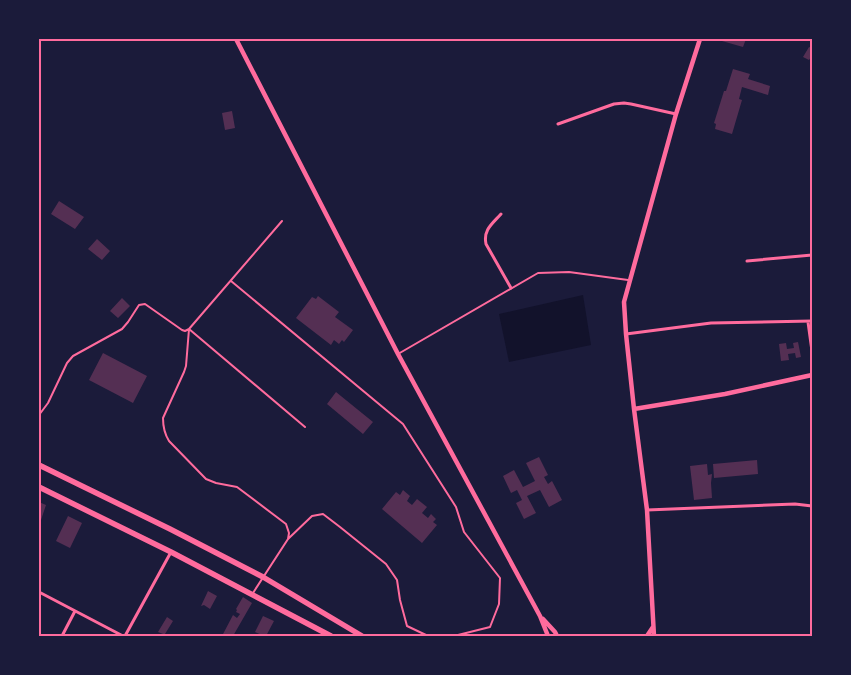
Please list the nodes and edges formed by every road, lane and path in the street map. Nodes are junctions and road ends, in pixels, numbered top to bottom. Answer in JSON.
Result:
{"nodes":[{"id":1,"x":236,"y":39,"type":"edge"},
{"id":2,"x":700,"y":39,"type":"edge"},
{"id":3,"x":676,"y":114,"type":"junction"},
{"id":4,"x":558,"y":124,"type":"dead end"},
{"id":5,"x":501,"y":214,"type":"dead end"},
{"id":6,"x":282,"y":221,"type":"dead end"},
{"id":7,"x":812,"y":255,"type":"edge"},
{"id":8,"x":747,"y":261,"type":"dead end"},
{"id":9,"x":231,"y":281,"type":"junction"},
{"id":10,"x":630,"y":281,"type":"junction"},
{"id":11,"x":511,"y":288,"type":"junction"},
{"id":12,"x":808,"y":322,"type":"junction"},
{"id":13,"x":812,"y":322,"type":"edge"},
{"id":14,"x":189,"y":329,"type":"junction"},
{"id":15,"x":626,"y":334,"type":"junction"},
{"id":16,"x":812,"y":351,"type":"edge"},
{"id":17,"x":398,"y":354,"type":"junction"},
{"id":18,"x":812,"y":375,"type":"edge"},
{"id":19,"x":634,"y":409,"type":"junction"},
{"id":20,"x":39,"y":415,"type":"edge"},
{"id":21,"x":305,"y":427,"type":"dead end"},
{"id":22,"x":39,"y":465,"type":"edge"},
{"id":23,"x":39,"y":487,"type":"edge"},
{"id":24,"x":812,"y":506,"type":"edge"},
{"id":25,"x":648,"y":510,"type":"junction"},
{"id":26,"x":288,"y":539,"type":"junction"},
{"id":27,"x":170,"y":552,"type":"junction"},
{"id":28,"x":263,"y":577,"type":"junction"},
{"id":29,"x":39,"y":592,"type":"edge"},
{"id":30,"x":252,"y":595,"type":"junction"},
{"id":31,"x":75,"y":611,"type":"junction"},
{"id":32,"x":540,"y":616,"type":"junction"},
{"id":33,"x":654,"y":626,"type":"junction"},
{"id":34,"x":62,"y":636,"type":"edge"},
{"id":35,"x":124,"y":636,"type":"edge"},
{"id":36,"x":331,"y":636,"type":"edge"},
{"id":37,"x":362,"y":636,"type":"edge"},
{"id":38,"x":548,"y":636,"type":"edge"},
{"id":39,"x":558,"y":636,"type":"edge"},
{"id":40,"x":647,"y":636,"type":"edge"},
{"id":41,"x":654,"y":636,"type":"edge"}],
"edges":[{"from":1,"to":17,"type":"street"},
{"from":2,"to":3,"type":"street"},
{"from":3,"to":4,"type":"street"},
{"from":3,"to":10,"type":"street"},
{"from":5,"to":11,"type":"street"},
{"from":6,"to":9,"type":"lane"},
{"from":7,"to":8,"type":"street"},
{"from":9,"to":14,"type":"lane"},
{"from":9,"to":26,"type":"lane"},
{"from":10,"to":11,"type":"lane"},
{"from":10,"to":15,"type":"street"},
{"from":11,"to":17,"type":"lane"},
{"from":12,"to":13,"type":"street"},
{"from":12,"to":15,"type":"street"},
{"from":12,"to":16,"type":"street"},
{"from":14,"to":20,"type":"lane"},
{"from":14,"to":21,"type":"lane"},
{"from":14,"to":26,"type":"lane"},
{"from":15,"to":19,"type":"street"},
{"from":17,"to":32,"type":"street"},
{"from":18,"to":19,"type":"street"},
{"from":19,"to":25,"type":"street"},
{"from":22,"to":28,"type":"main road"},
{"from":23,"to":27,"type":"main road"},
{"from":24,"to":25,"type":"street"},
{"from":25,"to":33,"type":"street"},
{"from":26,"to":28,"type":"lane"},
{"from":27,"to":30,"type":"main road"},
{"from":27,"to":35,"type":"street"},
{"from":28,"to":30,"type":"lane"},
{"from":28,"to":37,"type":"main road"},
{"from":29,"to":31,"type":"street"},
{"from":30,"to":36,"type":"main road"},
{"from":31,"to":34,"type":"street"},
{"from":31,"to":35,"type":"street"},
{"from":32,"to":38,"type":"street"},
{"from":32,"to":39,"type":"street"},
{"from":33,"to":40,"type":"street"},
{"from":33,"to":41,"type":"street"}]}
